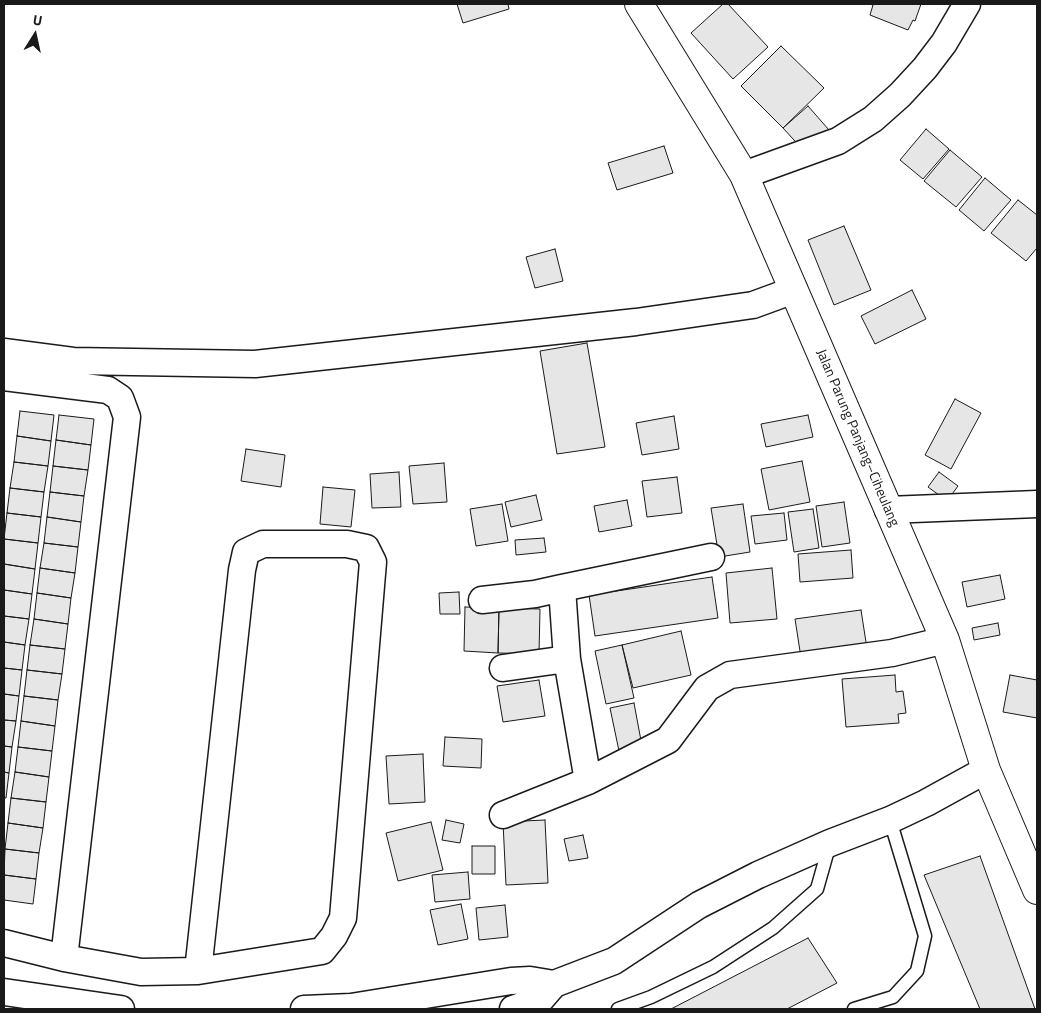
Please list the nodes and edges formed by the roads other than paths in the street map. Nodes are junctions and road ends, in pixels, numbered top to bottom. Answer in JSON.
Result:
{"nodes":[{"id":1,"x":639,"y":4,"type":"edge"},
{"id":2,"x":967,"y":4,"type":"edge"},
{"id":3,"x":744,"y":175,"type":"junction"},
{"id":4,"x":794,"y":290,"type":"junction"},
{"id":5,"x":4,"y":352,"type":"edge"},
{"id":6,"x":4,"y":377,"type":"edge"},
{"id":7,"x":1037,"y":504,"type":"edge"},
{"id":8,"x":888,"y":510,"type":"junction"},
{"id":9,"x":711,"y":557,"type":"dead end"},
{"id":10,"x":562,"y":588,"type":"junction"},
{"id":11,"x":482,"y":600,"type":"dead end"},
{"id":12,"x":944,"y":640,"type":"junction"},
{"id":13,"x":567,"y":660,"type":"junction"},
{"id":14,"x":503,"y":668,"type":"dead end"},
{"id":15,"x":986,"y":770,"type":"junction"},
{"id":16,"x":588,"y":781,"type":"junction"},
{"id":17,"x":503,"y":815,"type":"dead end"},
{"id":18,"x":890,"y":820,"type":"junction"},
{"id":19,"x":830,"y":843,"type":"junction"},
{"id":20,"x":1037,"y":890,"type":"edge"},
{"id":21,"x":4,"y":943,"type":"edge"},
{"id":22,"x":64,"y":958,"type":"junction"},
{"id":23,"x":198,"y":971,"type":"junction"},
{"id":24,"x":554,"y":984,"type":"junction"},
{"id":25,"x":4,"y":992,"type":"edge"},
{"id":26,"x":120,"y":1009,"type":"edge"},
{"id":27,"x":304,"y":1009,"type":"edge"},
{"id":28,"x":514,"y":1009,"type":"edge"},
{"id":29,"x":618,"y":1009,"type":"edge"},
{"id":30,"x":854,"y":1009,"type":"edge"}],
"edges":[{"from":1,"to":3,"type":"street","name":"Jalan Parung Panjang–Ciheulang"},
{"from":2,"to":3,"type":"street"},
{"from":3,"to":4,"type":"street","name":"Jalan Parung Panjang–Ciheulang"},
{"from":4,"to":5,"type":"street"},
{"from":4,"to":8,"type":"street","name":"Jalan Parung Panjang–Ciheulang"},
{"from":6,"to":22,"type":"street"},
{"from":7,"to":8,"type":"street"},
{"from":8,"to":12,"type":"street","name":"Jalan Parung Panjang–Ciheulang"},
{"from":9,"to":10,"type":"street"},
{"from":10,"to":11,"type":"street"},
{"from":10,"to":13,"type":"street"},
{"from":12,"to":15,"type":"street","name":"Jalan Parung Panjang–Ciheulang"},
{"from":12,"to":16,"type":"street"},
{"from":13,"to":14,"type":"street"},
{"from":13,"to":16,"type":"street"},
{"from":15,"to":18,"type":"street"},
{"from":15,"to":20,"type":"street","name":"Jalan Parung Panjang–Ciheulang"},
{"from":16,"to":17,"type":"street"},
{"from":18,"to":19,"type":"street"},
{"from":18,"to":30,"type":"lane"},
{"from":19,"to":24,"type":"street"},
{"from":19,"to":29,"type":"lane"},
{"from":21,"to":22,"type":"street"},
{"from":22,"to":23,"type":"street"},
{"from":23,"to":23,"type":"street"},
{"from":24,"to":27,"type":"street"},
{"from":24,"to":28,"type":"street"},
{"from":25,"to":26,"type":"street"}]}
